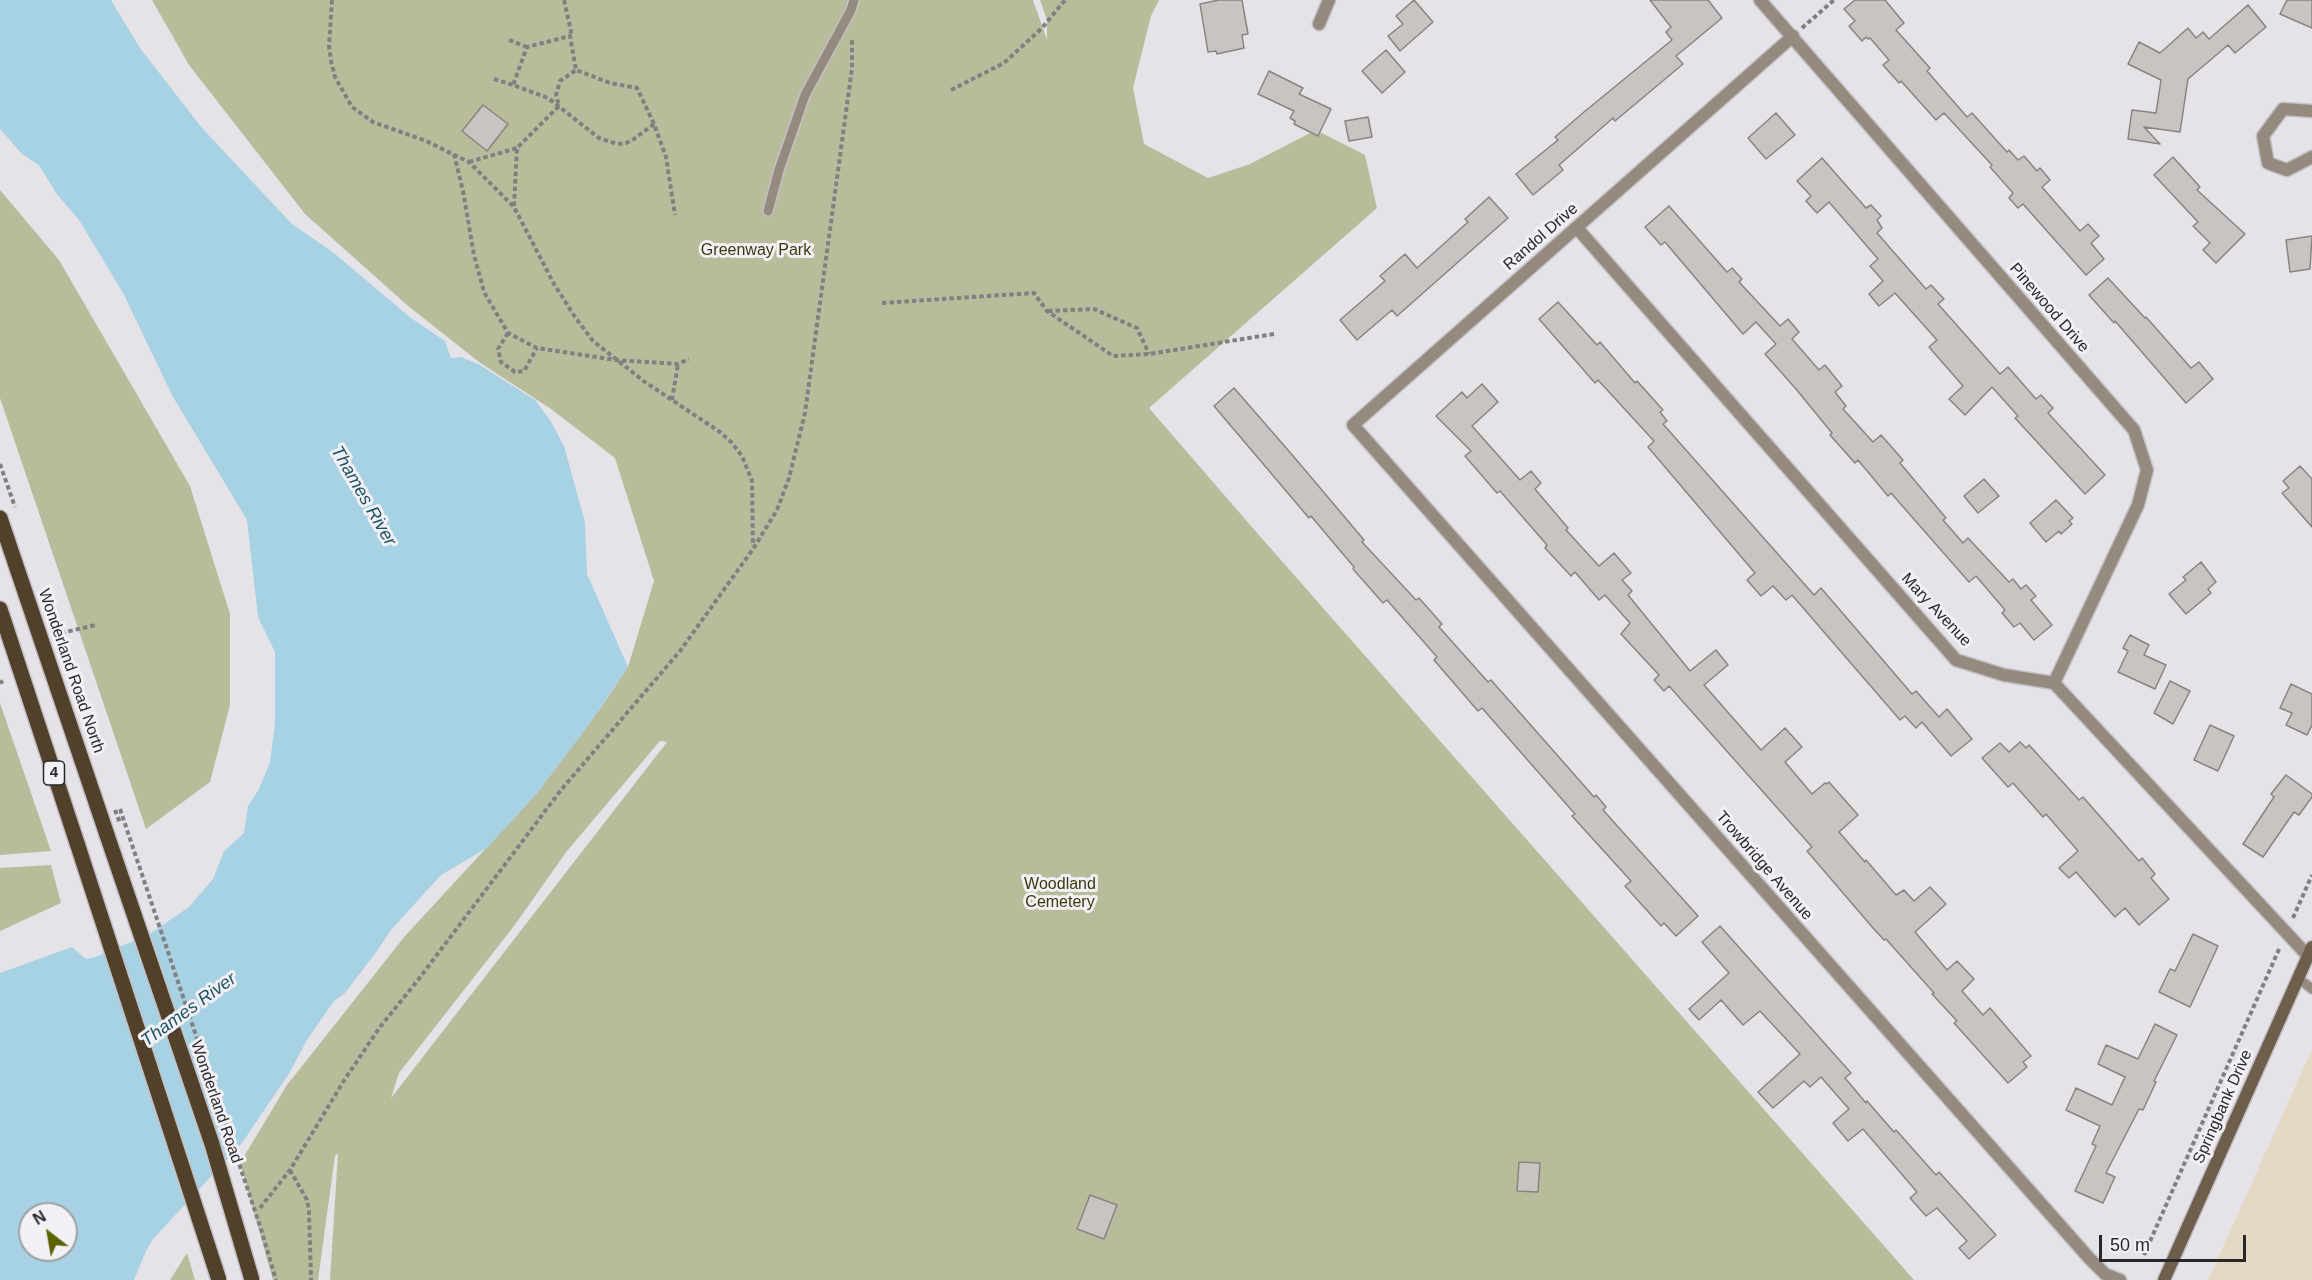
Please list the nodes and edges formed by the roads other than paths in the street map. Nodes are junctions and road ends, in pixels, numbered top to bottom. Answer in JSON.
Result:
{"nodes":[{"id":1,"x":854,"y":0,"type":"edge"},
{"id":2,"x":1329,"y":0,"type":"edge"},
{"id":3,"x":1760,"y":0,"type":"edge"},
{"id":4,"x":1319,"y":24,"type":"dead end"},
{"id":5,"x":1792,"y":36,"type":"junction"},
{"id":6,"x":2312,"y":111,"type":"edge"},
{"id":7,"x":2312,"y":157,"type":"edge"},
{"id":8,"x":768,"y":211,"type":"dead end"},
{"id":9,"x":1577,"y":228,"type":"junction"},
{"id":10,"x":1390,"y":468,"type":"joint"},
{"id":11,"x":0,"y":518,"type":"edge"},
{"id":12,"x":0,"y":609,"type":"edge"},
{"id":13,"x":2054,"y":683,"type":"junction"},
{"id":14,"x":107,"y":835,"type":"joint"},
{"id":15,"x":2310,"y":951,"type":"edge"},
{"id":16,"x":2298,"y":978,"type":"junction"},
{"id":17,"x":2312,"y":989,"type":"edge"},
{"id":18,"x":219,"y":1280,"type":"edge"},
{"id":19,"x":252,"y":1280,"type":"edge"},
{"id":20,"x":2120,"y":1280,"type":"edge"},
{"id":21,"x":2164,"y":1280,"type":"edge"}],
"edges":[{"from":1,"to":8,"type":"lane"},
{"from":2,"to":4,"type":"street"},
{"from":3,"to":5,"type":"street","name":"Pinewood Drive"},
{"from":5,"to":9,"type":"street","name":"Randol Drive"},
{"from":5,"to":13,"type":"street","name":"Pinewood Drive"},
{"from":6,"to":7,"type":"street"},
{"from":9,"to":10,"type":"street","name":"Randol Drive"},
{"from":9,"to":13,"type":"street","name":"Mary Avenue"},
{"from":10,"to":20,"type":"street","name":"Trowbridge Avenue"},
{"from":11,"to":14,"type":"main road","name":"Wonderland Road North"},
{"from":12,"to":18,"type":"main road","number":"4","bridge":true},
{"from":13,"to":15,"type":"street"},
{"from":14,"to":19,"type":"main road","name":"Wonderland Road","bridge":true},
{"from":15,"to":16,"type":"main road","name":"Springbank Drive"},
{"from":16,"to":17,"type":"lane"},
{"from":16,"to":21,"type":"main road","name":"Springbank Drive"}]}
